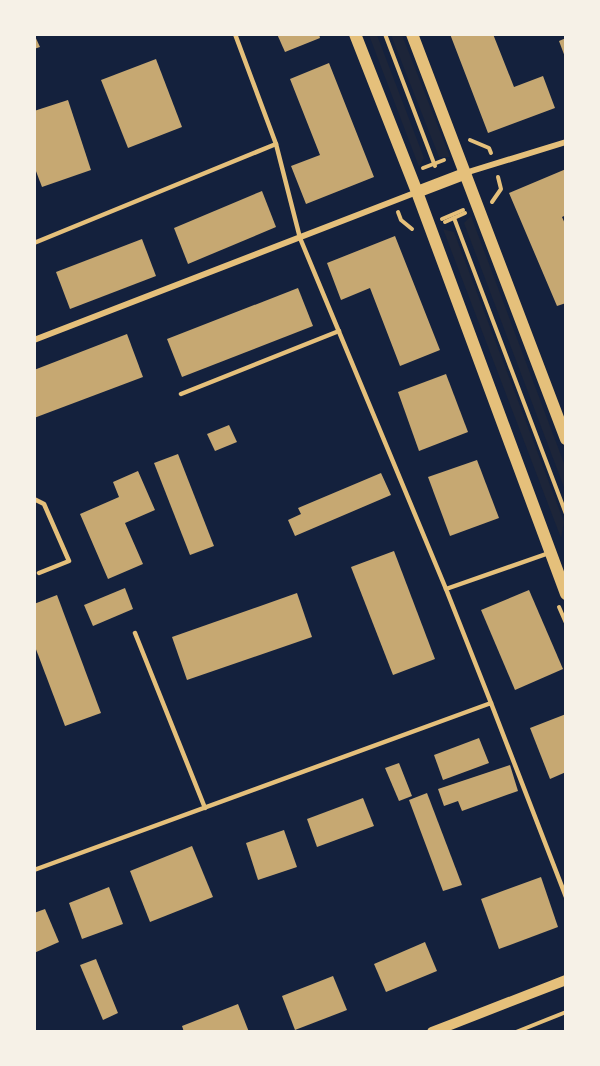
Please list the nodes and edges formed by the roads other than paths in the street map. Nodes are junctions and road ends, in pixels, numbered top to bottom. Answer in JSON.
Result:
{"nodes":[{"id":1,"x":235,"y":34,"type":"edge"},
{"id":2,"x":355,"y":34,"type":"edge"},
{"id":3,"x":412,"y":34,"type":"edge"},
{"id":4,"x":566,"y":142,"type":"edge"},
{"id":5,"x":276,"y":144,"type":"junction"},
{"id":6,"x":464,"y":174,"type":"junction"},
{"id":7,"x":417,"y":192,"type":"junction"},
{"id":8,"x":300,"y":238,"type":"junction"},
{"id":9,"x":34,"y":243,"type":"edge"},
{"id":10,"x":339,"y":331,"type":"junction"},
{"id":11,"x":34,"y":340,"type":"edge"},
{"id":12,"x":181,"y":394,"type":"dead end"},
{"id":13,"x":566,"y":439,"type":"edge"},
{"id":14,"x":34,"y":500,"type":"edge"},
{"id":15,"x":549,"y":553,"type":"junction"},
{"id":16,"x":39,"y":573,"type":"dead end"},
{"id":17,"x":446,"y":589,"type":"junction"},
{"id":18,"x":566,"y":594,"type":"edge"},
{"id":19,"x":135,"y":633,"type":"dead end"},
{"id":20,"x":491,"y":703,"type":"junction"},
{"id":21,"x":205,"y":808,"type":"junction"},
{"id":22,"x":34,"y":870,"type":"edge"},
{"id":23,"x":566,"y":897,"type":"edge"},
{"id":24,"x":566,"y":980,"type":"edge"},
{"id":25,"x":432,"y":1032,"type":"edge"}],
"edges":[{"from":1,"to":5,"type":"lane"},
{"from":2,"to":7,"type":"main road"},
{"from":3,"to":6,"type":"main road"},
{"from":4,"to":6,"type":"street"},
{"from":5,"to":8,"type":"lane"},
{"from":5,"to":9,"type":"lane"},
{"from":6,"to":7,"type":"main road"},
{"from":6,"to":13,"type":"main road"},
{"from":7,"to":8,"type":"street"},
{"from":7,"to":15,"type":"main road"},
{"from":8,"to":10,"type":"lane"},
{"from":8,"to":11,"type":"street"},
{"from":10,"to":12,"type":"lane"},
{"from":10,"to":17,"type":"lane"},
{"from":14,"to":16,"type":"lane"},
{"from":15,"to":17,"type":"lane"},
{"from":15,"to":18,"type":"main road"},
{"from":17,"to":20,"type":"lane"},
{"from":19,"to":21,"type":"lane"},
{"from":20,"to":21,"type":"lane"},
{"from":20,"to":23,"type":"lane"},
{"from":21,"to":22,"type":"lane"},
{"from":24,"to":25,"type":"street"}]}
